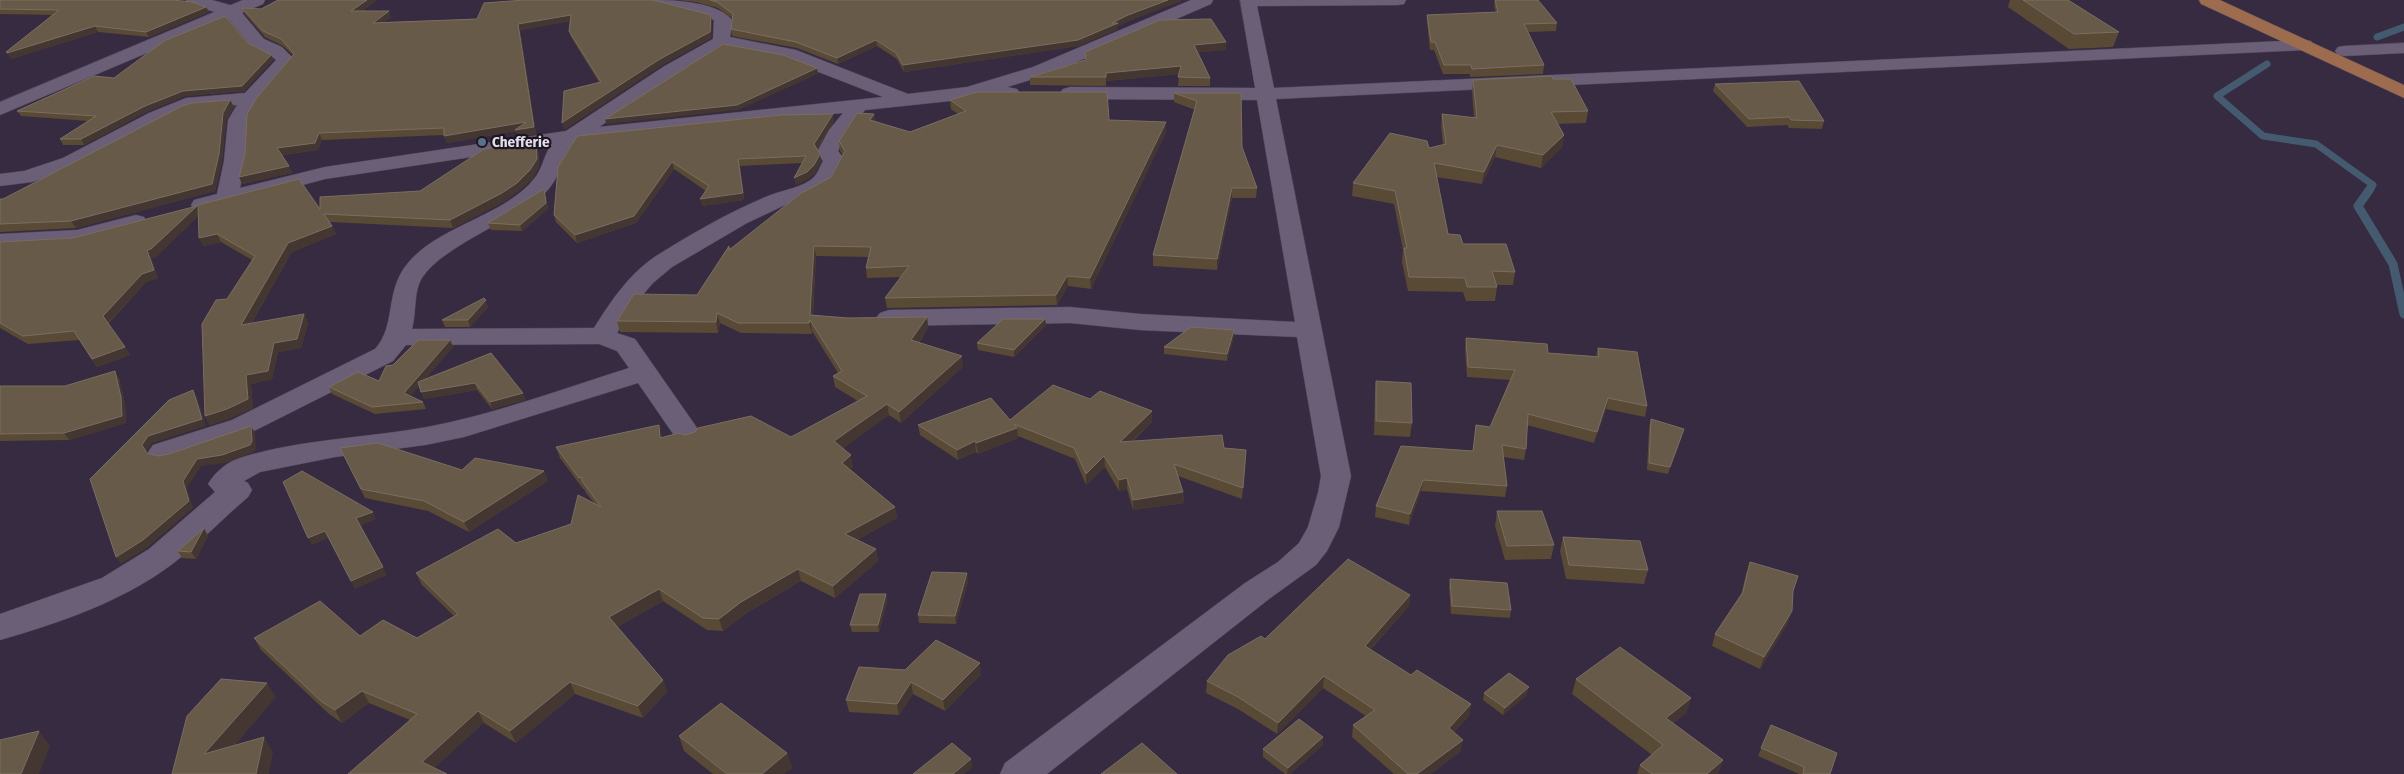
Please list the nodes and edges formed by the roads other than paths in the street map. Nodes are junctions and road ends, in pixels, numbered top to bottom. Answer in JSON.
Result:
{"nodes":[{"id":1,"x":194,"y":0,"type":"edge"},
{"id":2,"x":257,"y":0,"type":"edge"},
{"id":3,"x":660,"y":0,"type":"edge"},
{"id":4,"x":1204,"y":0,"type":"edge"},
{"id":5,"x":1248,"y":0,"type":"edge"},
{"id":6,"x":1398,"y":0,"type":"edge"},
{"id":7,"x":2207,"y":0,"type":"edge"},
{"id":8,"x":2235,"y":0,"type":"edge"},
{"id":9,"x":231,"y":11,"type":"junction"},
{"id":10,"x":721,"y":41,"type":"junction"},
{"id":11,"x":2305,"y":45,"type":"junction"},
{"id":12,"x":2404,"y":48,"type":"edge"},
{"id":13,"x":2344,"y":51,"type":"junction"},
{"id":14,"x":2404,"y":78,"type":"edge"},
{"id":15,"x":2404,"y":92,"type":"edge"},
{"id":16,"x":969,"y":93,"type":"junction"},
{"id":17,"x":1028,"y":93,"type":"edge"},
{"id":18,"x":1048,"y":93,"type":"edge"},
{"id":19,"x":1265,"y":94,"type":"junction"},
{"id":20,"x":251,"y":98,"type":"junction"},
{"id":21,"x":906,"y":99,"type":"junction"},
{"id":22,"x":860,"y":104,"type":"junction"},
{"id":23,"x":0,"y":109,"type":"edge"},
{"id":24,"x":572,"y":136,"type":"junction"},
{"id":25,"x":0,"y":180,"type":"edge"},
{"id":26,"x":227,"y":198,"type":"junction"},
{"id":27,"x":184,"y":210,"type":"edge"},
{"id":28,"x":158,"y":217,"type":"edge"},
{"id":29,"x":0,"y":241,"type":"edge"},
{"id":30,"x":870,"y":318,"type":"edge"},
{"id":31,"x":1310,"y":330,"type":"junction"},
{"id":32,"x":399,"y":336,"type":"junction"},
{"id":33,"x":602,"y":336,"type":"junction"},
{"id":34,"x":644,"y":372,"type":"junction"},
{"id":35,"x":688,"y":435,"type":"edge"},
{"id":36,"x":163,"y":452,"type":"dead end"},
{"id":37,"x":0,"y":627,"type":"edge"},
{"id":38,"x":1019,"y":774,"type":"edge"}],
"edges":[{"from":1,"to":9,"type":"street"},
{"from":2,"to":9,"type":"street"},
{"from":3,"to":10,"type":"street"},
{"from":4,"to":16,"type":"street"},
{"from":5,"to":6,"type":"street"},
{"from":5,"to":19,"type":"street"},
{"from":7,"to":11,"type":"main road"},
{"from":8,"to":13,"type":"main road"},
{"from":9,"to":20,"type":"street"},
{"from":9,"to":23,"type":"street"},
{"from":10,"to":21,"type":"street"},
{"from":10,"to":24,"type":"street"},
{"from":11,"to":15,"type":"main road"},
{"from":11,"to":19,"type":"street"},
{"from":12,"to":13,"type":"street"},
{"from":13,"to":14,"type":"main road"},
{"from":16,"to":17,"type":"street"},
{"from":16,"to":21,"type":"street"},
{"from":18,"to":19,"type":"street"},
{"from":19,"to":31,"type":"street"},
{"from":20,"to":25,"type":"street"},
{"from":20,"to":26,"type":"street"},
{"from":21,"to":22,"type":"street"},
{"from":22,"to":24,"type":"street"},
{"from":22,"to":33,"type":"street"},
{"from":24,"to":26,"type":"street"},
{"from":24,"to":32,"type":"street"},
{"from":26,"to":27,"type":"street"},
{"from":28,"to":29,"type":"street"},
{"from":30,"to":31,"type":"street"},
{"from":31,"to":38,"type":"street"},
{"from":32,"to":33,"type":"street"},
{"from":32,"to":36,"type":"street"},
{"from":33,"to":34,"type":"street"},
{"from":34,"to":35,"type":"street"},
{"from":34,"to":37,"type":"street"}]}
